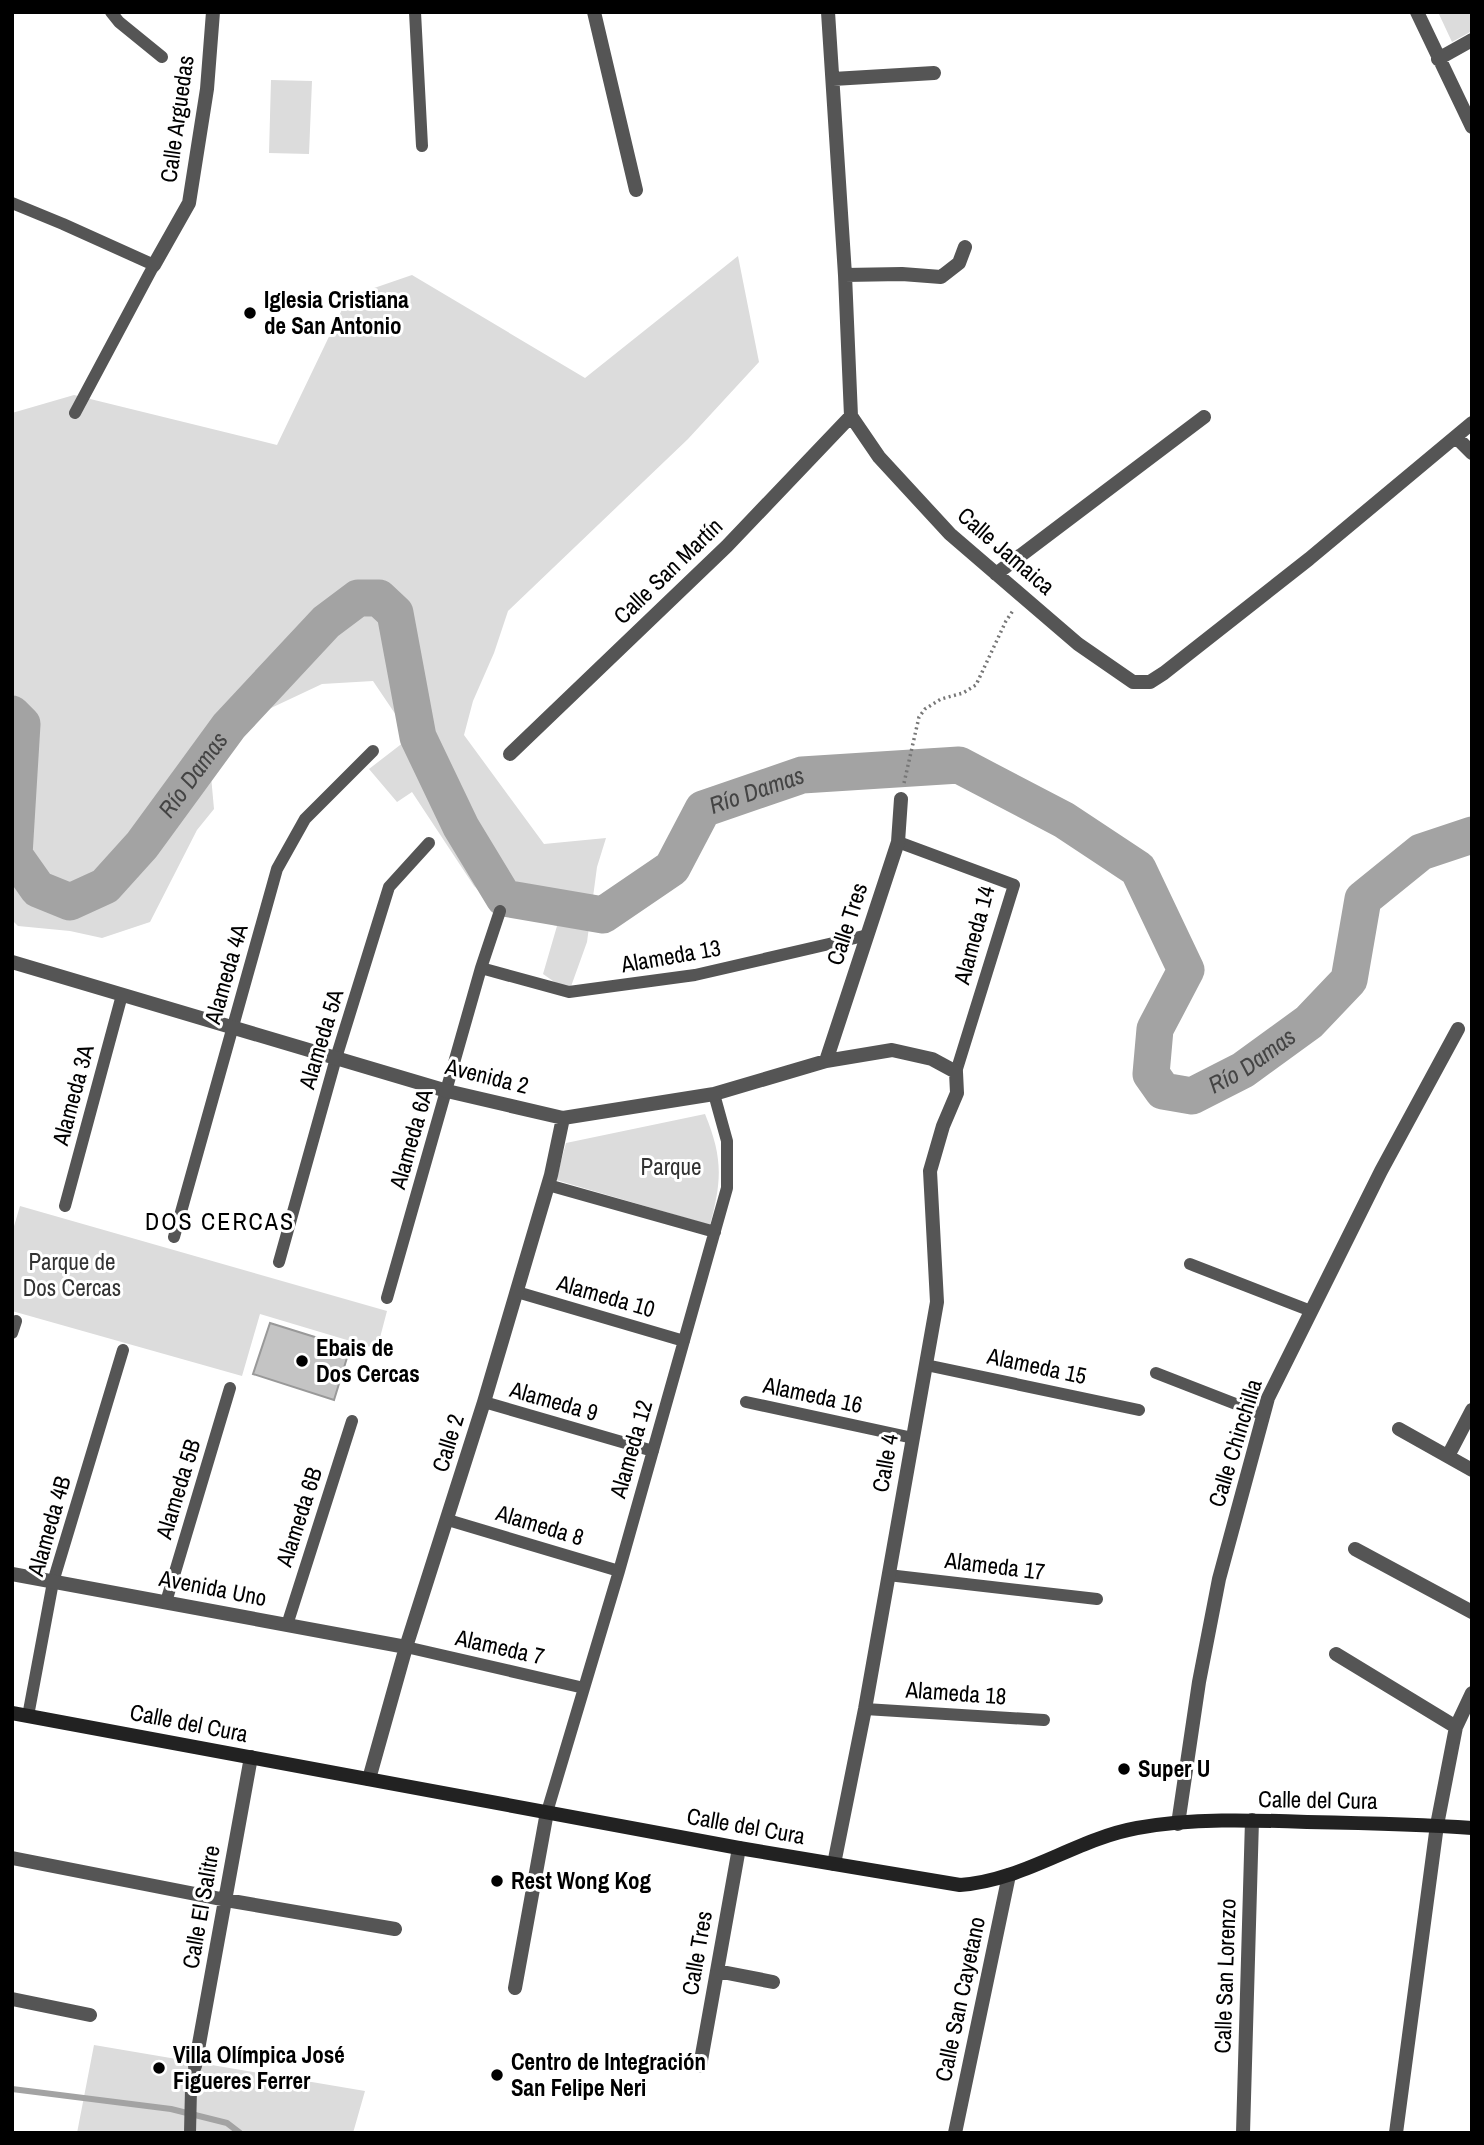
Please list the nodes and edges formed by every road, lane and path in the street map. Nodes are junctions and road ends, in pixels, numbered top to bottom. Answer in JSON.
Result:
{"nodes":[{"id":1,"x":111,"y":12,"type":"edge"},
{"id":2,"x":213,"y":12,"type":"edge"},
{"id":3,"x":415,"y":12,"type":"edge"},
{"id":4,"x":594,"y":12,"type":"edge"},
{"id":5,"x":828,"y":12,"type":"edge"},
{"id":6,"x":1417,"y":12,"type":"edge"},
{"id":7,"x":1472,"y":40,"type":"edge"},
{"id":8,"x":162,"y":57,"type":"dead end"},
{"id":9,"x":1438,"y":60,"type":"junction"},
{"id":10,"x":934,"y":73,"type":"dead end"},
{"id":11,"x":832,"y":79,"type":"junction"},
{"id":12,"x":1472,"y":127,"type":"edge"},
{"id":13,"x":422,"y":146,"type":"dead end"},
{"id":14,"x":636,"y":190,"type":"dead end"},
{"id":15,"x":12,"y":204,"type":"edge"},
{"id":16,"x":965,"y":247,"type":"dead end"},
{"id":17,"x":154,"y":265,"type":"junction"},
{"id":18,"x":845,"y":275,"type":"junction"},
{"id":19,"x":75,"y":413,"type":"dead end"},
{"id":20,"x":851,"y":416,"type":"junction"},
{"id":21,"x":1204,"y":417,"type":"dead end"},
{"id":22,"x":1472,"y":423,"type":"edge"},
{"id":23,"x":1456,"y":437,"type":"junction"},
{"id":24,"x":1472,"y":453,"type":"edge"},
{"id":25,"x":996,"y":574,"type":"junction"},
{"id":26,"x":1023,"y":597,"type":"junction"},
{"id":27,"x":373,"y":751,"type":"dead end"},
{"id":28,"x":510,"y":754,"type":"dead end"},
{"id":29,"x":901,"y":799,"type":"joint"},
{"id":30,"x":898,"y":842,"type":"junction"},
{"id":31,"x":429,"y":843,"type":"dead end"},
{"id":32,"x":500,"y":911,"type":"dead end"},
{"id":33,"x":868,"y":934,"type":"junction"},
{"id":34,"x":13,"y":964,"type":"edge"},
{"id":35,"x":481,"y":968,"type":"junction"},
{"id":36,"x":122,"y":995,"type":"junction"},
{"id":37,"x":232,"y":1028,"type":"junction"},
{"id":38,"x":1458,"y":1029,"type":"dead end"},
{"id":39,"x":336,"y":1058,"type":"junction"},
{"id":40,"x":826,"y":1061,"type":"junction"},
{"id":41,"x":956,"y":1072,"type":"junction"},
{"id":42,"x":447,"y":1091,"type":"junction"},
{"id":43,"x":714,"y":1094,"type":"junction"},
{"id":44,"x":563,"y":1118,"type":"junction"},
{"id":45,"x":548,"y":1185,"type":"junction"},
{"id":46,"x":65,"y":1206,"type":"dead end"},
{"id":47,"x":715,"y":1232,"type":"junction"},
{"id":48,"x":174,"y":1237,"type":"dead end"},
{"id":49,"x":279,"y":1262,"type":"dead end"},
{"id":50,"x":1190,"y":1264,"type":"dead end"},
{"id":51,"x":517,"y":1292,"type":"junction"},
{"id":52,"x":387,"y":1297,"type":"dead end"},
{"id":53,"x":1311,"y":1311,"type":"junction"},
{"id":54,"x":684,"y":1341,"type":"junction"},
{"id":55,"x":123,"y":1350,"type":"dead end"},
{"id":56,"x":926,"y":1364,"type":"junction"},
{"id":57,"x":1156,"y":1373,"type":"dead end"},
{"id":58,"x":230,"y":1388,"type":"dead end"},
{"id":59,"x":484,"y":1402,"type":"junction"},
{"id":60,"x":746,"y":1402,"type":"dead end"},
{"id":61,"x":1139,"y":1409,"type":"dead end"},
{"id":62,"x":1472,"y":1410,"type":"edge"},
{"id":63,"x":1264,"y":1415,"type":"junction"},
{"id":64,"x":352,"y":1421,"type":"dead end"},
{"id":65,"x":1399,"y":1429,"type":"dead end"},
{"id":66,"x":913,"y":1438,"type":"junction"},
{"id":67,"x":653,"y":1451,"type":"junction"},
{"id":68,"x":1448,"y":1456,"type":"junction"},
{"id":69,"x":1472,"y":1471,"type":"edge"},
{"id":70,"x":448,"y":1520,"type":"junction"},
{"id":71,"x":1355,"y":1549,"type":"dead end"},
{"id":72,"x":619,"y":1571,"type":"junction"},
{"id":73,"x":12,"y":1574,"type":"edge"},
{"id":74,"x":888,"y":1575,"type":"junction"},
{"id":75,"x":54,"y":1582,"type":"junction"},
{"id":76,"x":1097,"y":1599,"type":"dead end"},
{"id":77,"x":166,"y":1602,"type":"junction"},
{"id":78,"x":1472,"y":1612,"type":"edge"},
{"id":79,"x":287,"y":1625,"type":"junction"},
{"id":80,"x":405,"y":1647,"type":"junction"},
{"id":81,"x":1336,"y":1654,"type":"dead end"},
{"id":82,"x":584,"y":1688,"type":"junction"},
{"id":83,"x":1472,"y":1693,"type":"edge"},
{"id":84,"x":865,"y":1709,"type":"junction"},
{"id":85,"x":12,"y":1713,"type":"edge"},
{"id":86,"x":28,"y":1716,"type":"junction"},
{"id":87,"x":1044,"y":1720,"type":"dead end"},
{"id":88,"x":1456,"y":1727,"type":"junction"},
{"id":89,"x":251,"y":1757,"type":"junction"},
{"id":90,"x":369,"y":1779,"type":"junction"},
{"id":91,"x":547,"y":1812,"type":"junction"},
{"id":92,"x":1252,"y":1820,"type":"junction"},
{"id":93,"x":1178,"y":1824,"type":"junction"},
{"id":94,"x":1437,"y":1825,"type":"junction"},
{"id":95,"x":1472,"y":1828,"type":"edge"},
{"id":96,"x":739,"y":1848,"type":"junction"},
{"id":97,"x":12,"y":1858,"type":"edge"},
{"id":98,"x":834,"y":1864,"type":"junction"},
{"id":99,"x":1009,"y":1875,"type":"junction"},
{"id":100,"x":226,"y":1900,"type":"junction"},
{"id":101,"x":395,"y":1929,"type":"dead end"},
{"id":102,"x":717,"y":1971,"type":"junction"},
{"id":103,"x":773,"y":1982,"type":"dead end"},
{"id":104,"x":514,"y":1988,"type":"dead end"},
{"id":105,"x":12,"y":1999,"type":"edge"},
{"id":106,"x":90,"y":2015,"type":"dead end"},
{"id":107,"x":195,"y":2066,"type":"joint"},
{"id":108,"x":700,"y":2066,"type":"dead end"},
{"id":109,"x":190,"y":2129,"type":"edge"},
{"id":110,"x":956,"y":2133,"type":"edge"},
{"id":111,"x":1243,"y":2133,"type":"edge"},
{"id":112,"x":1396,"y":2133,"type":"edge"}],
"edges":[{"from":1,"to":8,"type":"lane"},
{"from":2,"to":17,"type":"street","name":"Calle Arguedas"},
{"from":3,"to":13,"type":"lane"},
{"from":4,"to":14,"type":"street"},
{"from":5,"to":11,"type":"street"},
{"from":6,"to":9,"type":"street"},
{"from":7,"to":9,"type":"street"},
{"from":9,"to":12,"type":"street"},
{"from":10,"to":11,"type":"street"},
{"from":11,"to":18,"type":"street"},
{"from":15,"to":17,"type":"lane"},
{"from":16,"to":18,"type":"street"},
{"from":17,"to":19,"type":"lane"},
{"from":18,"to":20,"type":"street"},
{"from":20,"to":25,"type":"street","name":"Calle Jamaica"},
{"from":20,"to":28,"type":"street","name":"Calle San Martín"},
{"from":21,"to":25,"type":"street"},
{"from":22,"to":23,"type":"street","name":"Calle Jamaica"},
{"from":23,"to":24,"type":"street"},
{"from":23,"to":26,"type":"street","name":"Calle Jamaica"},
{"from":25,"to":26,"type":"street","name":"Calle Jamaica"},
{"from":26,"to":29,"type":"path"},
{"from":27,"to":37,"type":"lane","name":"Alameda 4A"},
{"from":29,"to":30,"type":"street","name":"Calle Tres"},
{"from":30,"to":33,"type":"street","name":"Calle Tres"},
{"from":30,"to":41,"type":"lane","name":"Alameda 14"},
{"from":31,"to":39,"type":"lane","name":"Alameda 5A"},
{"from":32,"to":35,"type":"lane","name":"Alameda 6A"},
{"from":33,"to":35,"type":"lane","name":"Alameda 13"},
{"from":33,"to":40,"type":"street","name":"Calle Tres"},
{"from":34,"to":36,"type":"street","name":"Avenida 2"},
{"from":35,"to":42,"type":"lane","name":"Alameda 6A"},
{"from":36,"to":37,"type":"street","name":"Avenida 2"},
{"from":36,"to":46,"type":"lane","name":"Alameda 3A"},
{"from":37,"to":39,"type":"street","name":"Avenida 2"},
{"from":37,"to":48,"type":"lane","name":"Alameda 4A"},
{"from":38,"to":53,"type":"street","name":"Calle Chinchilla"},
{"from":39,"to":42,"type":"street","name":"Avenida 2"},
{"from":39,"to":49,"type":"lane","name":"Alameda 5A"},
{"from":40,"to":41,"type":"street","name":"Avenida 2"},
{"from":40,"to":43,"type":"street","name":"Avenida 2"},
{"from":41,"to":56,"type":"street","name":"Calle 4"},
{"from":42,"to":44,"type":"street","name":"Avenida 2"},
{"from":42,"to":52,"type":"lane","name":"Alameda 6A"},
{"from":43,"to":44,"type":"street","name":"Avenida 2"},
{"from":43,"to":47,"type":"lane","name":"Alameda 12"},
{"from":44,"to":45,"type":"street","name":"Calle 2"},
{"from":45,"to":47,"type":"lane"},
{"from":45,"to":51,"type":"street","name":"Calle 2"},
{"from":47,"to":54,"type":"lane","name":"Alameda 12"},
{"from":50,"to":53,"type":"lane"},
{"from":51,"to":54,"type":"lane","name":"Alameda 10"},
{"from":51,"to":59,"type":"street","name":"Calle 2"},
{"from":53,"to":63,"type":"street","name":"Calle Chinchilla"},
{"from":54,"to":67,"type":"lane","name":"Alameda 12"},
{"from":55,"to":75,"type":"lane","name":"Alameda 4B"},
{"from":56,"to":61,"type":"lane","name":"Alameda 15"},
{"from":56,"to":66,"type":"street","name":"Calle 4"},
{"from":57,"to":63,"type":"lane"},
{"from":58,"to":77,"type":"lane","name":"Alameda 5B"},
{"from":59,"to":67,"type":"lane","name":"Alameda 9"},
{"from":59,"to":70,"type":"street","name":"Calle 2"},
{"from":60,"to":66,"type":"lane","name":"Alameda 16"},
{"from":62,"to":68,"type":"street"},
{"from":63,"to":93,"type":"street","name":"Calle Chinchilla"},
{"from":64,"to":79,"type":"lane","name":"Alameda 6B"},
{"from":65,"to":68,"type":"street"},
{"from":66,"to":74,"type":"street","name":"Calle 4"},
{"from":67,"to":72,"type":"lane","name":"Alameda 12"},
{"from":68,"to":69,"type":"street"},
{"from":70,"to":72,"type":"lane","name":"Alameda 8"},
{"from":70,"to":80,"type":"street","name":"Calle 2"},
{"from":71,"to":78,"type":"street"},
{"from":72,"to":82,"type":"lane","name":"Alameda 12"},
{"from":73,"to":75,"type":"street","name":"Avenida Uno"},
{"from":74,"to":76,"type":"lane","name":"Alameda 17"},
{"from":74,"to":84,"type":"street","name":"Calle 4"},
{"from":75,"to":77,"type":"street","name":"Avenida Uno"},
{"from":75,"to":86,"type":"lane","name":"Alameda 4B"},
{"from":77,"to":79,"type":"street","name":"Avenida Uno"},
{"from":79,"to":80,"type":"street","name":"Avenida Uno"},
{"from":80,"to":82,"type":"lane","name":"Alameda 7"},
{"from":80,"to":90,"type":"street","name":"Calle 2"},
{"from":81,"to":88,"type":"street"},
{"from":82,"to":91,"type":"lane","name":"Alameda 12"},
{"from":83,"to":88,"type":"street"},
{"from":84,"to":87,"type":"lane","name":"Alameda 18"},
{"from":84,"to":98,"type":"street","name":"Calle 4"},
{"from":85,"to":86,"type":"street","name":"Calle del Cura"},
{"from":86,"to":89,"type":"street","name":"Calle del Cura"},
{"from":88,"to":94,"type":"street"},
{"from":89,"to":90,"type":"street","name":"Calle del Cura"},
{"from":89,"to":100,"type":"street","name":"Calle El Salitre"},
{"from":90,"to":91,"type":"street","name":"Calle del Cura"},
{"from":91,"to":96,"type":"street","name":"Calle del Cura"},
{"from":91,"to":104,"type":"street"},
{"from":92,"to":93,"type":"street","name":"Calle del Cura"},
{"from":92,"to":94,"type":"street","name":"Calle del Cura"},
{"from":92,"to":111,"type":"street","name":"Calle San Lorenzo"},
{"from":93,"to":99,"type":"street","name":"Calle del Cura"},
{"from":94,"to":95,"type":"street","name":"Calle del Cura"},
{"from":94,"to":112,"type":"street"},
{"from":96,"to":98,"type":"street","name":"Calle del Cura"},
{"from":96,"to":102,"type":"street","name":"Calle Tres"},
{"from":97,"to":100,"type":"street"},
{"from":98,"to":99,"type":"street","name":"Calle del Cura"},
{"from":99,"to":110,"type":"street","name":"Calle San Cayetano"},
{"from":100,"to":101,"type":"street"},
{"from":100,"to":107,"type":"street","name":"Calle El Salitre"},
{"from":102,"to":103,"type":"street"},
{"from":102,"to":108,"type":"street","name":"Calle Tres"},
{"from":105,"to":106,"type":"street"},
{"from":107,"to":109,"type":"lane"}]}
